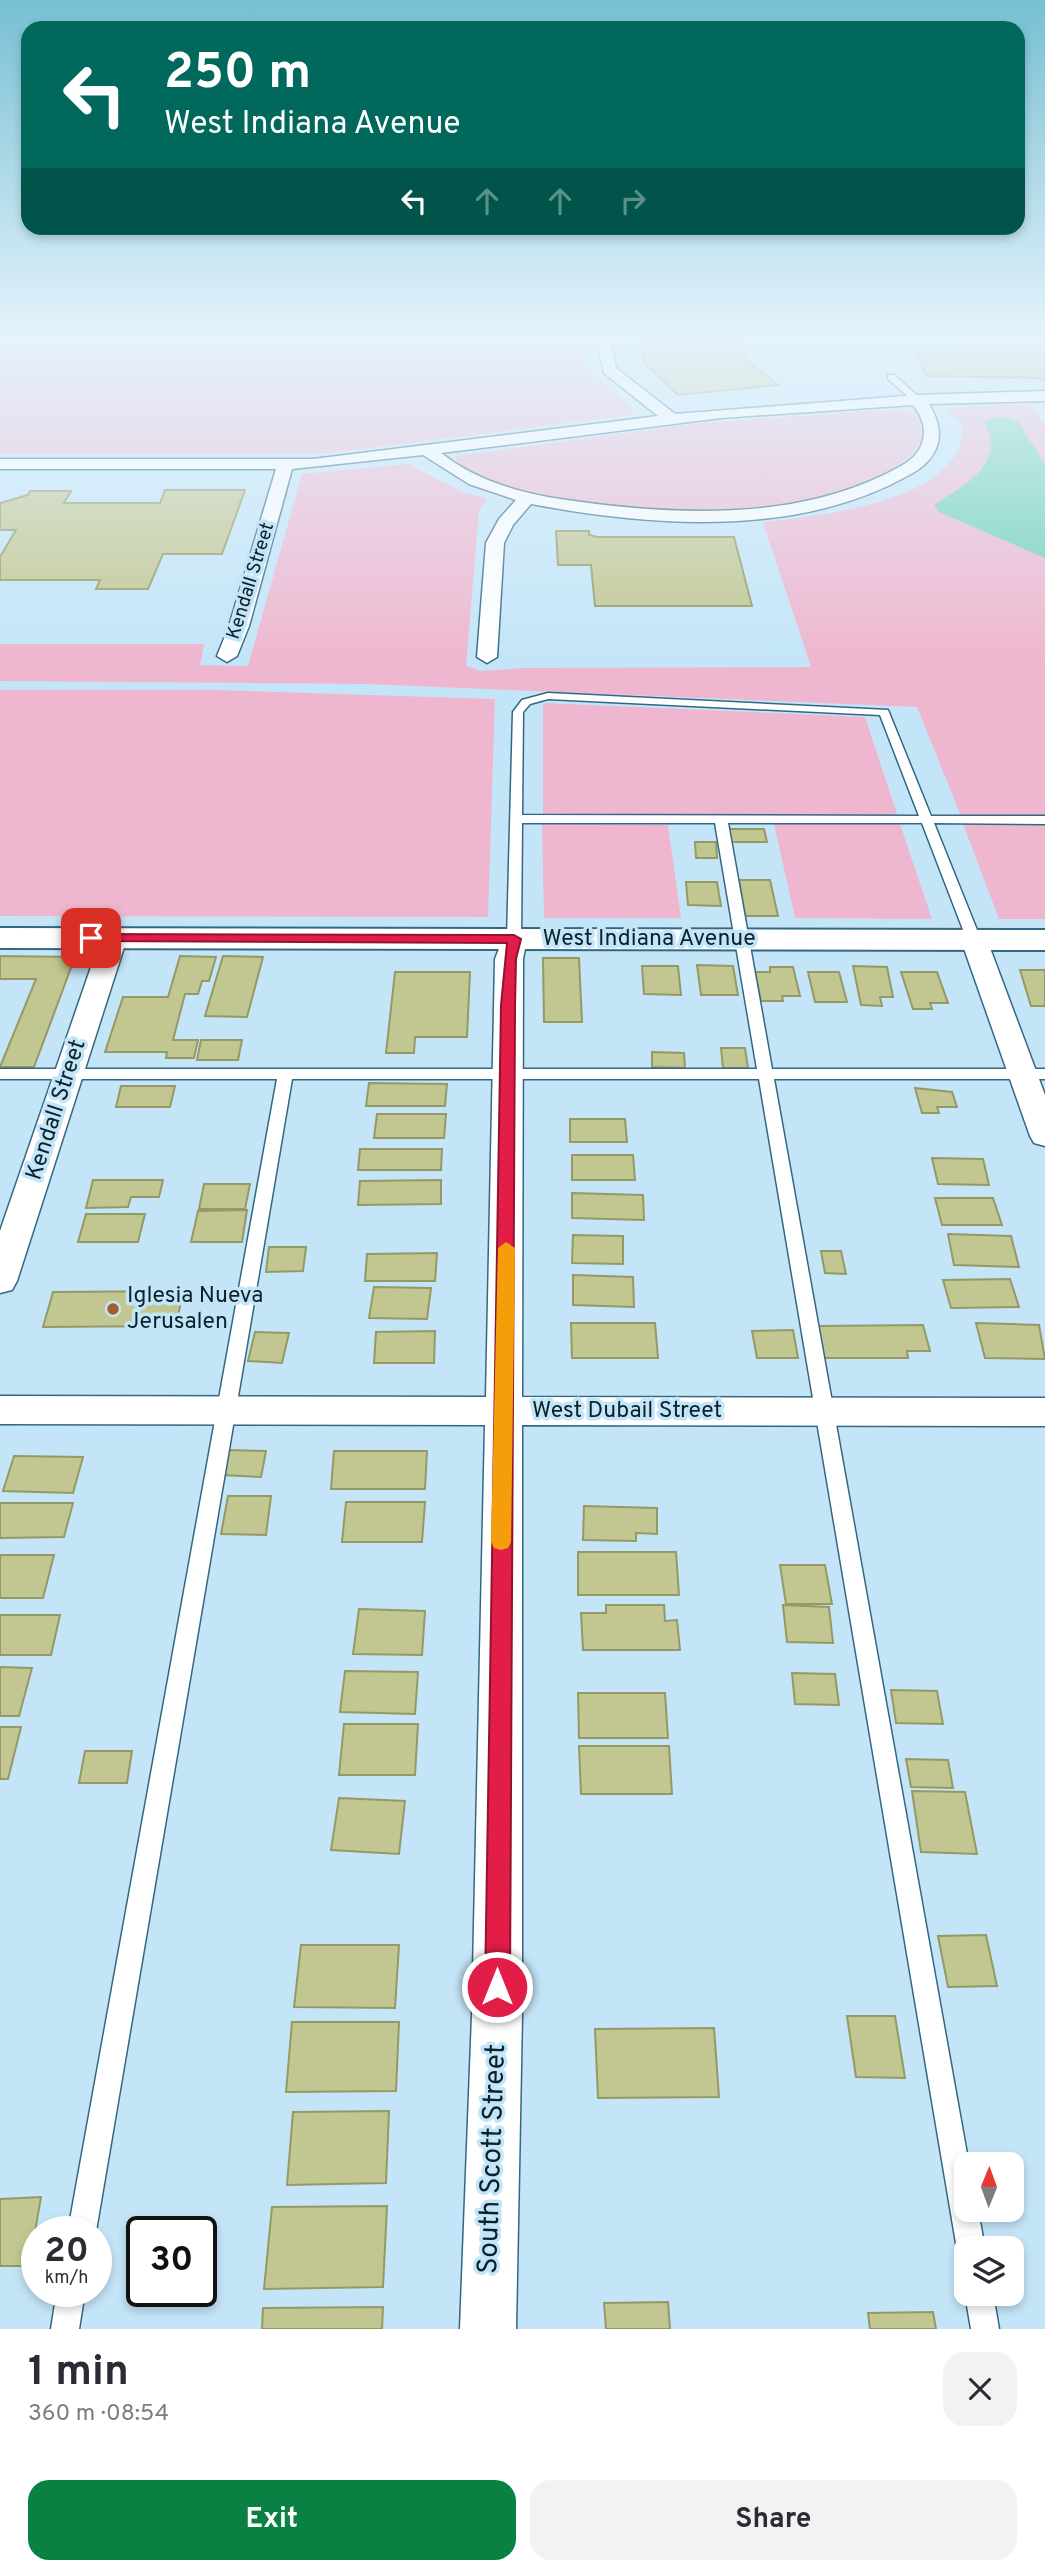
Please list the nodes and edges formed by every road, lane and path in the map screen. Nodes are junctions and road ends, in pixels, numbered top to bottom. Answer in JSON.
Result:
{"nodes":[{"id":1,"x":496,"y":442,"type":"edge"},
{"id":2,"x":929,"y":442,"type":"edge"},
{"id":3,"x":428,"y":451,"type":"junction"},
{"id":4,"x":0,"y":464,"type":"edge"},
{"id":5,"x":285,"y":465,"type":"junction"},
{"id":6,"x":527,"y":498,"type":"junction"},
{"id":7,"x":227,"y":656,"type":"dead end"},
{"id":8,"x":487,"y":657,"type":"dead end"},
{"id":9,"x":516,"y":819,"type":"junction"},
{"id":10,"x":721,"y":820,"type":"junction"},
{"id":11,"x":1045,"y":820,"type":"edge"},
{"id":12,"x":929,"y":821,"type":"junction"},
{"id":13,"x":0,"y":938,"type":"edge"},
{"id":14,"x":114,"y":938,"type":"junction"},
{"id":15,"x":743,"y":938,"type":"junction"},
{"id":16,"x":514,"y":939,"type":"junction"},
{"id":17,"x":974,"y":940,"type":"junction"},
{"id":18,"x":1045,"y":940,"type":"edge"},
{"id":19,"x":0,"y":1074,"type":"edge"},
{"id":20,"x":69,"y":1074,"type":"junction"},
{"id":21,"x":285,"y":1074,"type":"junction"},
{"id":22,"x":507,"y":1074,"type":"junction"},
{"id":23,"x":1034,"y":1074,"type":"edge"},
{"id":24,"x":767,"y":1076,"type":"junction"},
{"id":25,"x":1045,"y":1136,"type":"edge"},
{"id":26,"x":0,"y":1281,"type":"edge"},
{"id":27,"x":0,"y":1410,"type":"edge"},
{"id":28,"x":226,"y":1410,"type":"junction"},
{"id":29,"x":502,"y":1410,"type":"junction"},
{"id":30,"x":825,"y":1411,"type":"junction"},
{"id":31,"x":1045,"y":1412,"type":"edge"},
{"id":32,"x":85,"y":2216,"type":"edge"},
{"id":33,"x":969,"y":2236,"type":"edge"},
{"id":34,"x":981,"y":2306,"type":"edge"},
{"id":35,"x":68,"y":2307,"type":"edge"},
{"id":36,"x":65,"y":2329,"type":"edge"},
{"id":37,"x":488,"y":2329,"type":"edge"},
{"id":38,"x":985,"y":2329,"type":"edge"}],
"edges":[{"from":1,"to":3,"type":"street"},
{"from":2,"to":6,"type":"street"},
{"from":3,"to":5,"type":"street"},
{"from":3,"to":6,"type":"street"},
{"from":4,"to":5,"type":"street"},
{"from":5,"to":7,"type":"street","name":"Kendall Street"},
{"from":6,"to":8,"type":"street"},
{"from":9,"to":10,"type":"lane"},
{"from":9,"to":12,"type":"lane"},
{"from":9,"to":16,"type":"lane"},
{"from":10,"to":12,"type":"lane"},
{"from":10,"to":15,"type":"lane"},
{"from":11,"to":12,"type":"lane"},
{"from":12,"to":17,"type":"lane"},
{"from":13,"to":14,"type":"street","name":"West Indiana Avenue"},
{"from":14,"to":16,"type":"street","name":"West Indiana Avenue"},
{"from":14,"to":20,"type":"street","name":"Kendall Street"},
{"from":15,"to":16,"type":"street","name":"West Indiana Avenue"},
{"from":15,"to":17,"type":"street","name":"West Indiana Avenue"},
{"from":15,"to":24,"type":"lane"},
{"from":16,"to":22,"type":"street","name":"South Scott Street"},
{"from":17,"to":18,"type":"street","name":"West Indiana Avenue"},
{"from":17,"to":23,"type":"street"},
{"from":19,"to":20,"type":"lane"},
{"from":20,"to":21,"type":"lane"},
{"from":20,"to":26,"type":"street","name":"Kendall Street"},
{"from":21,"to":22,"type":"lane"},
{"from":21,"to":28,"type":"lane"},
{"from":22,"to":24,"type":"lane"},
{"from":22,"to":29,"type":"street","name":"South Scott Street"},
{"from":23,"to":24,"type":"lane"},
{"from":23,"to":25,"type":"street"},
{"from":24,"to":30,"type":"lane"},
{"from":27,"to":28,"type":"street","name":"West Dubail Street"},
{"from":28,"to":29,"type":"street","name":"West Dubail Street"},
{"from":28,"to":32,"type":"lane"},
{"from":29,"to":30,"type":"street","name":"West Dubail Street"},
{"from":29,"to":37,"type":"street","name":"South Scott Street"},
{"from":30,"to":31,"type":"street","name":"West Dubail Street"},
{"from":30,"to":33,"type":"lane"},
{"from":34,"to":38,"type":"lane"},
{"from":35,"to":36,"type":"lane"}]}
